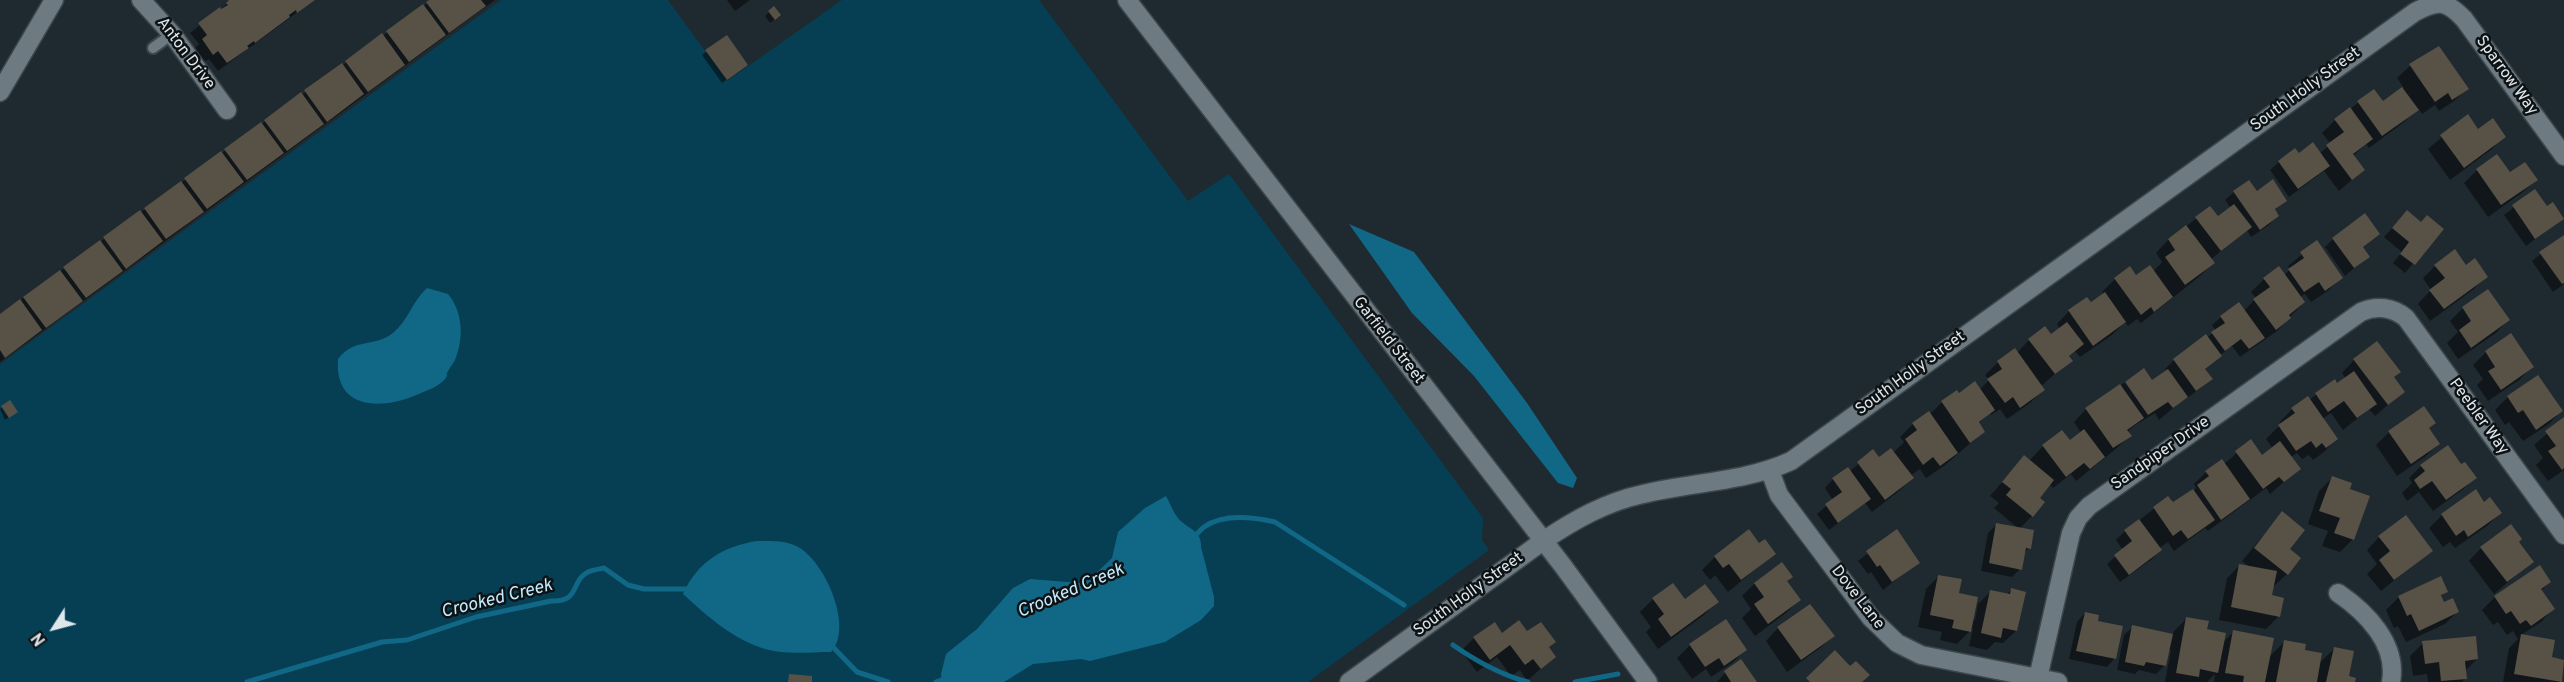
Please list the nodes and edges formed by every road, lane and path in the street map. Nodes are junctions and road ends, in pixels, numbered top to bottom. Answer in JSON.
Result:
{"nodes":[{"id":1,"x":54,"y":0,"type":"edge"},
{"id":2,"x":141,"y":0,"type":"edge"},
{"id":3,"x":1128,"y":0,"type":"edge"},
{"id":4,"x":2443,"y":2,"type":"joint"},
{"id":5,"x":172,"y":34,"type":"junction"},
{"id":6,"x":153,"y":48,"type":"dead end"},
{"id":7,"x":0,"y":92,"type":"edge"},
{"id":8,"x":227,"y":110,"type":"dead end"},
{"id":9,"x":2564,"y":156,"type":"edge"},
{"id":10,"x":2385,"y":308,"type":"joint"},
{"id":11,"x":1770,"y":471,"type":"junction"},
{"id":12,"x":2564,"y":535,"type":"edge"},
{"id":13,"x":1543,"y":541,"type":"junction"},
{"id":14,"x":2338,"y":593,"type":"dead end"},
{"id":15,"x":2038,"y":678,"type":"junction"},
{"id":16,"x":1349,"y":682,"type":"edge"},
{"id":17,"x":1648,"y":682,"type":"edge"},
{"id":18,"x":2058,"y":682,"type":"edge"},
{"id":19,"x":2391,"y":682,"type":"edge"}],
"edges":[{"from":1,"to":7,"type":"street"},
{"from":2,"to":5,"type":"street","name":"Anton Drive"},
{"from":3,"to":13,"type":"street","name":"Garfield Street"},
{"from":4,"to":9,"type":"street","name":"Sparrow Way"},
{"from":4,"to":11,"type":"street","name":"South Holly Street"},
{"from":5,"to":6,"type":"lane"},
{"from":5,"to":8,"type":"street","name":"Anton Drive"},
{"from":10,"to":12,"type":"street","name":"Peebler Way"},
{"from":10,"to":15,"type":"street","name":"Sandpiper Drive"},
{"from":11,"to":13,"type":"street","name":"South Holly Street"},
{"from":11,"to":15,"type":"street","name":"Dove Lane"},
{"from":13,"to":16,"type":"street","name":"South Holly Street"},
{"from":13,"to":17,"type":"street","name":"Garfield Street"},
{"from":14,"to":19,"type":"street"},
{"from":15,"to":18,"type":"street","name":"Dove Lane"}]}
